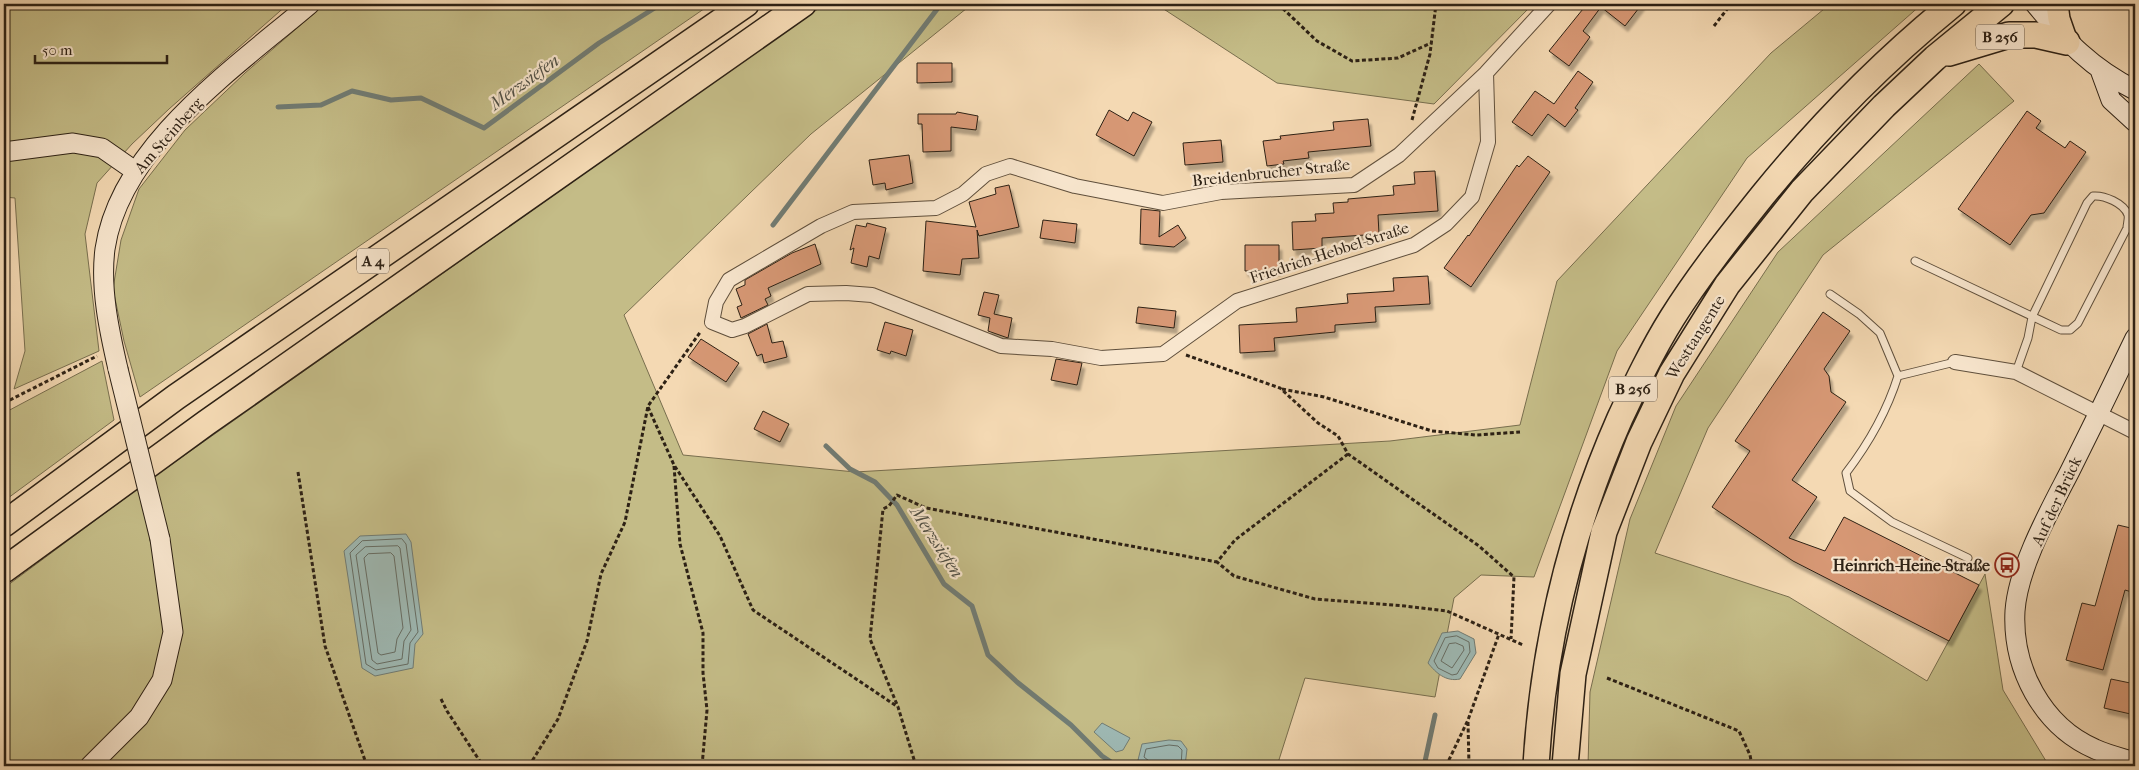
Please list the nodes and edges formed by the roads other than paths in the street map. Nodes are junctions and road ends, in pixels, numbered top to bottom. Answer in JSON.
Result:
{"nodes":[{"id":1,"x":310,"y":4,"type":"edge"},
{"id":2,"x":746,"y":4,"type":"edge"},
{"id":3,"x":803,"y":4,"type":"edge"},
{"id":4,"x":1549,"y":4,"type":"edge"},
{"id":5,"x":1953,"y":4,"type":"edge"},
{"id":6,"x":2001,"y":4,"type":"edge"},
{"id":7,"x":2035,"y":4,"type":"edge"},
{"id":8,"x":2058,"y":4,"type":"edge"},
{"id":9,"x":2068,"y":42,"type":"junction"},
{"id":10,"x":1935,"y":58,"type":"junction"},
{"id":11,"x":2100,"y":70,"type":"junction"},
{"id":12,"x":1486,"y":73,"type":"junction"},
{"id":13,"x":2135,"y":90,"type":"edge"},
{"id":14,"x":2135,"y":122,"type":"edge"},
{"id":15,"x":4,"y":152,"type":"edge"},
{"id":16,"x":135,"y":171,"type":"junction"},
{"id":17,"x":1915,"y":260,"type":"dead end"},
{"id":18,"x":1830,"y":294,"type":"dead end"},
{"id":19,"x":2032,"y":317,"type":"junction"},
{"id":20,"x":712,"y":322,"type":"joint"},
{"id":21,"x":2135,"y":338,"type":"edge"},
{"id":22,"x":1955,"y":362,"type":"joint"},
{"id":23,"x":2016,"y":372,"type":"junction"},
{"id":24,"x":1898,"y":376,"type":"junction"},
{"id":25,"x":2099,"y":412,"type":"junction"},
{"id":26,"x":2135,"y":432,"type":"edge"},
{"id":27,"x":4,"y":524,"type":"edge"},
{"id":28,"x":1968,"y":558,"type":"dead end"},
{"id":29,"x":4,"y":570,"type":"edge"},
{"id":30,"x":2135,"y":762,"type":"edge"},
{"id":31,"x":90,"y":766,"type":"edge"},
{"id":32,"x":1536,"y":766,"type":"edge"},
{"id":33,"x":1565,"y":766,"type":"edge"}],
"edges":[{"from":1,"to":16,"type":"main road","name":"Am Steinberg"},
{"from":2,"to":27,"type":"highway","number":"A 4"},
{"from":3,"to":29,"type":"highway","number":"A 4"},
{"from":4,"to":12,"type":"street","name":"Breidenbrucher Straße"},
{"from":5,"to":32,"type":"highway","name":"Westtangente","number":"B 256"},
{"from":6,"to":10,"type":"highway","name":"Westtangente","number":"B 256"},
{"from":7,"to":9,"type":"main road","number":"B 256"},
{"from":8,"to":9,"type":"main road","number":"B 256"},
{"from":9,"to":10,"type":"highway","number":"B 256"},
{"from":9,"to":11,"type":"main road","number":"B 256"},
{"from":10,"to":33,"type":"highway","name":"Westtangente","number":"B 256"},
{"from":11,"to":13,"type":"main road","number":"B 256"},
{"from":11,"to":14,"type":"main road","number":"B 256"},
{"from":12,"to":20,"type":"street","name":"Breidenbrucher Straße"},
{"from":12,"to":20,"type":"street","name":"Friedrich-Hebbel-Straße"},
{"from":15,"to":16,"type":"main road"},
{"from":16,"to":31,"type":"main road","name":"Am Steinberg","bridge":true},
{"from":17,"to":19,"type":"lane"},
{"from":18,"to":24,"type":"lane"},
{"from":19,"to":19,"type":"lane"},
{"from":19,"to":23,"type":"lane"},
{"from":21,"to":25,"type":"main road","name":"Auf der Brück"},
{"from":22,"to":23,"type":"street"},
{"from":22,"to":24,"type":"lane"},
{"from":23,"to":25,"type":"street"},
{"from":24,"to":28,"type":"lane"},
{"from":25,"to":26,"type":"street"},
{"from":25,"to":30,"type":"main road","name":"Auf der Brück"}]}
